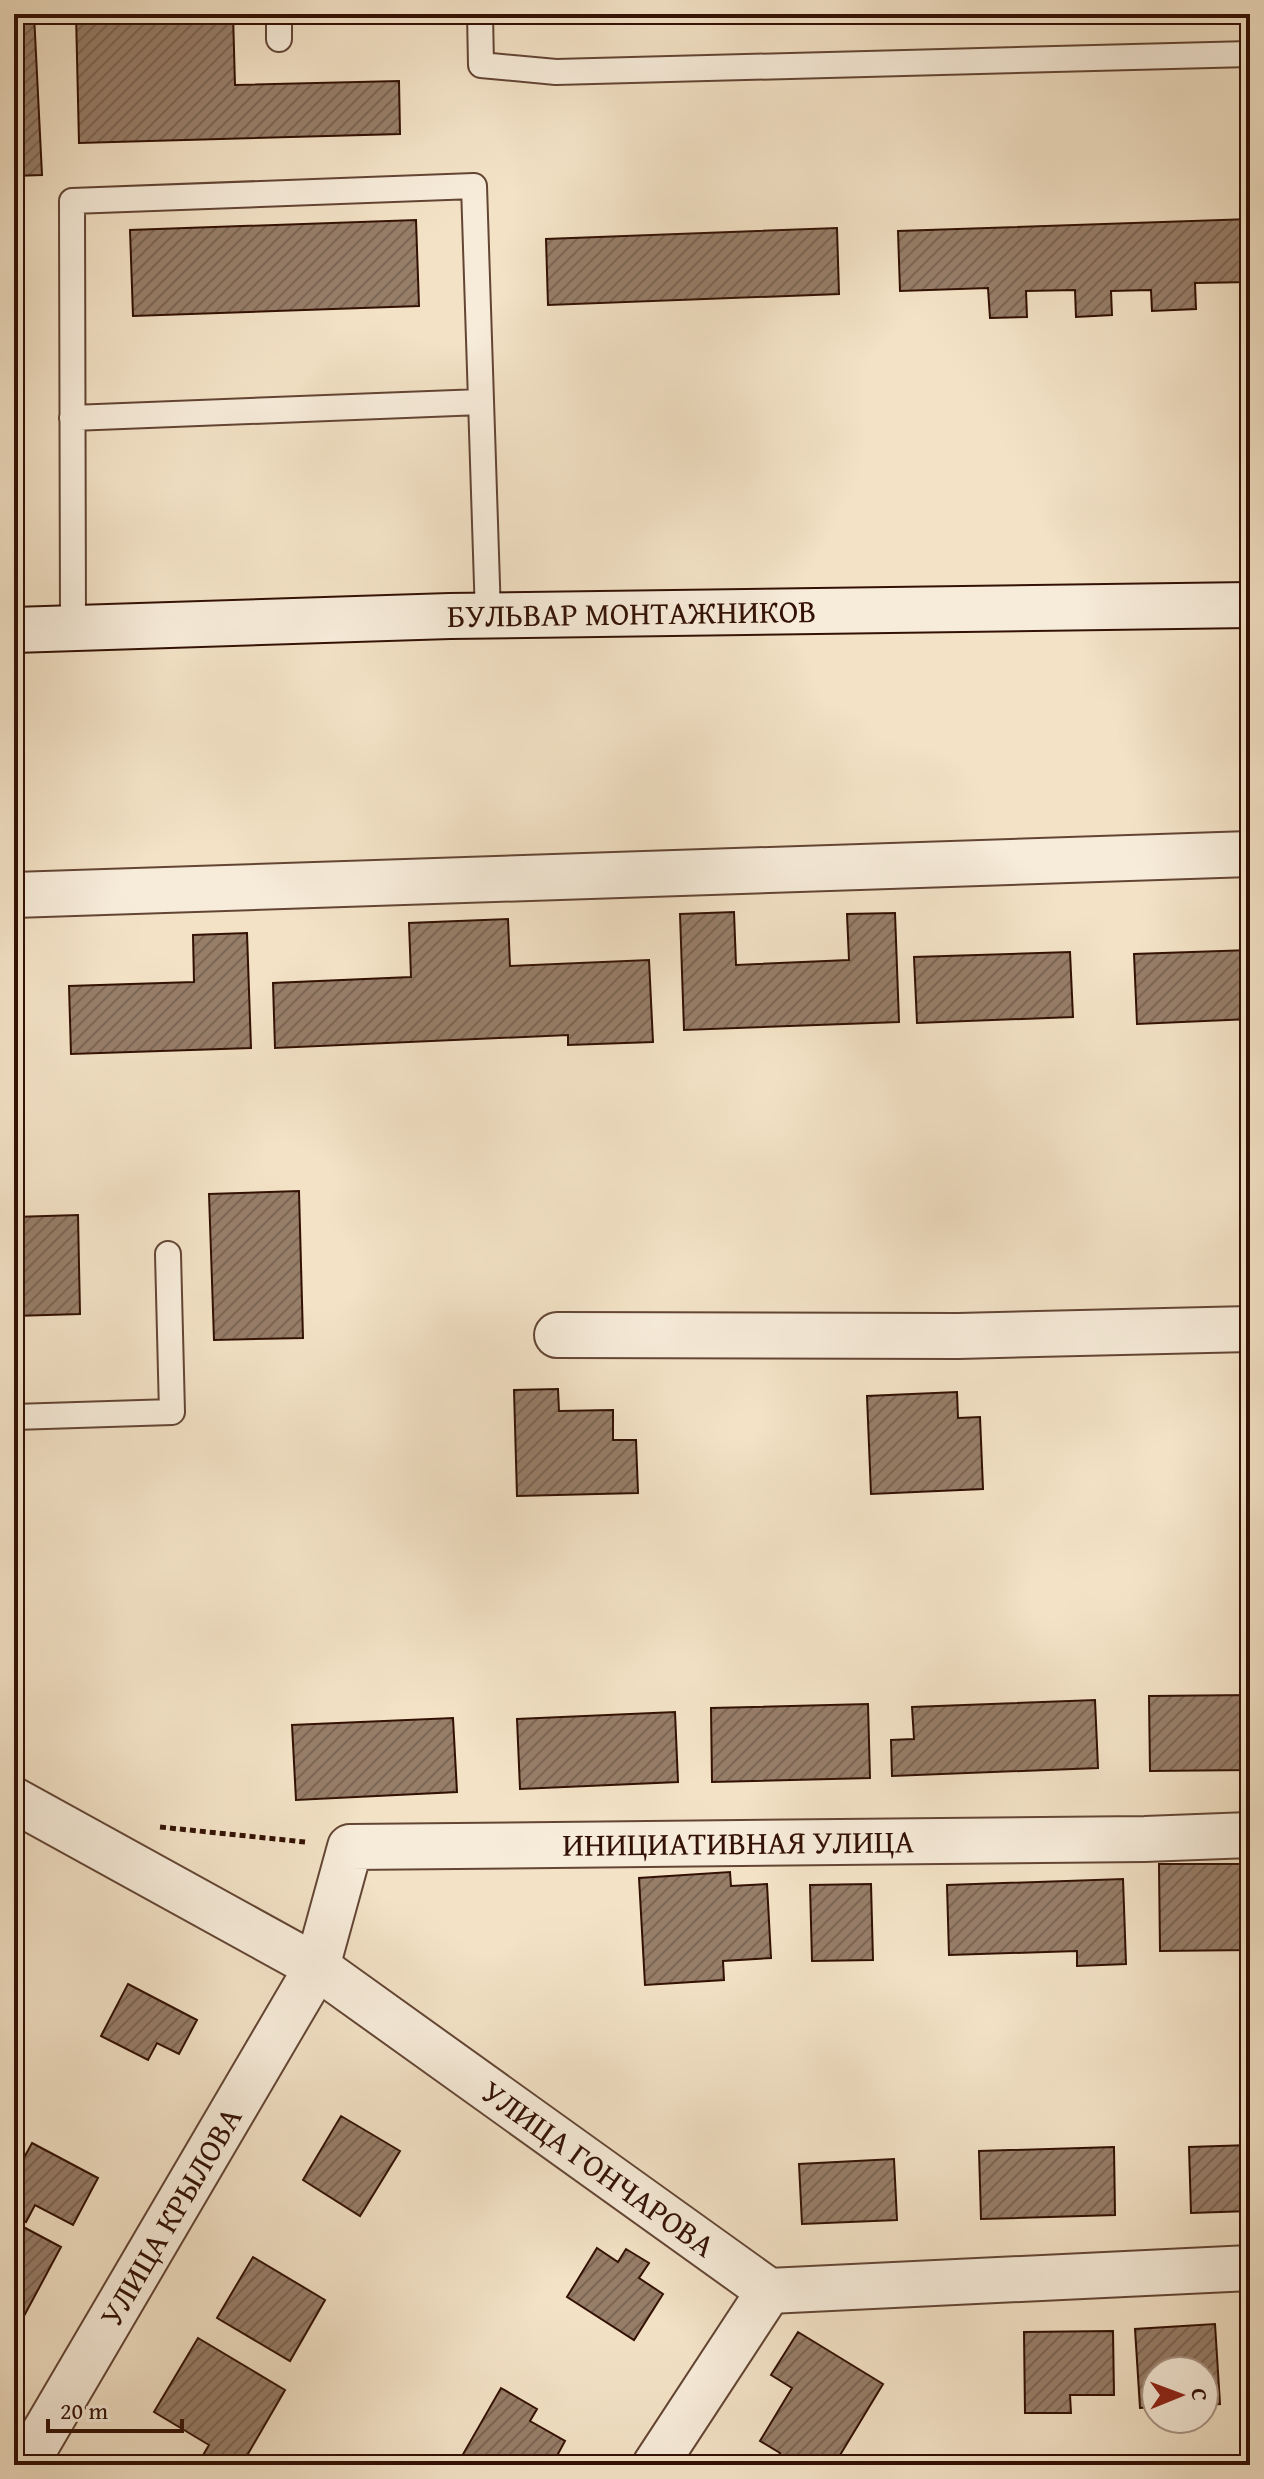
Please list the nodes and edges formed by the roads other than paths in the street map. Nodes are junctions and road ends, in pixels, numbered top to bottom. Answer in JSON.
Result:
{"nodes":[{"id":1,"x":279,"y":14,"type":"edge"},
{"id":2,"x":480,"y":14,"type":"edge"},
{"id":3,"x":279,"y":39,"type":"dead end"},
{"id":4,"x":1250,"y":54,"type":"edge"},
{"id":5,"x":481,"y":402,"type":"junction"},
{"id":6,"x":72,"y":418,"type":"junction"},
{"id":7,"x":1250,"y":605,"type":"edge"},
{"id":8,"x":488,"y":615,"type":"junction"},
{"id":9,"x":73,"y":628,"type":"junction"},
{"id":10,"x":14,"y":630,"type":"edge"},
{"id":11,"x":1250,"y":854,"type":"edge"},
{"id":12,"x":14,"y":895,"type":"edge"},
{"id":13,"x":168,"y":1254,"type":"dead end"},
{"id":14,"x":1250,"y":1329,"type":"edge"},
{"id":15,"x":557,"y":1335,"type":"dead end"},
{"id":16,"x":14,"y":1417,"type":"edge"},
{"id":17,"x":14,"y":1800,"type":"edge"},
{"id":18,"x":1250,"y":1835,"type":"edge"},
{"id":19,"x":317,"y":1967,"type":"junction"},
{"id":20,"x":1250,"y":2268,"type":"edge"},
{"id":21,"x":769,"y":2291,"type":"junction"},
{"id":22,"x":25,"y":2465,"type":"edge"},
{"id":23,"x":655,"y":2465,"type":"edge"}],
"edges":[{"from":1,"to":3,"type":"lane"},
{"from":2,"to":4,"type":"lane"},
{"from":5,"to":6,"type":"lane"},
{"from":5,"to":6,"type":"lane"},
{"from":5,"to":8,"type":"lane"},
{"from":6,"to":9,"type":"lane"},
{"from":7,"to":8,"type":"street","name":"БУЛЬВАР МОНТАЖНИКОВ"},
{"from":8,"to":9,"type":"street","name":"БУЛЬВАР МОНТАЖНИКОВ"},
{"from":9,"to":10,"type":"street","name":"БУЛЬВАР МОНТАЖНИКОВ"},
{"from":11,"to":12,"type":"street"},
{"from":13,"to":16,"type":"lane"},
{"from":14,"to":15,"type":"street"},
{"from":17,"to":19,"type":"street","name":"УЛИЦА ГОНЧАРОВА"},
{"from":18,"to":19,"type":"street","name":"ИНИЦИАТИВНАЯ УЛИЦА"},
{"from":19,"to":21,"type":"street","name":"УЛИЦА ГОНЧАРОВА"},
{"from":19,"to":22,"type":"street","name":"УЛИЦА КРЫЛОВА"},
{"from":20,"to":21,"type":"street"},
{"from":21,"to":23,"type":"street"}]}
